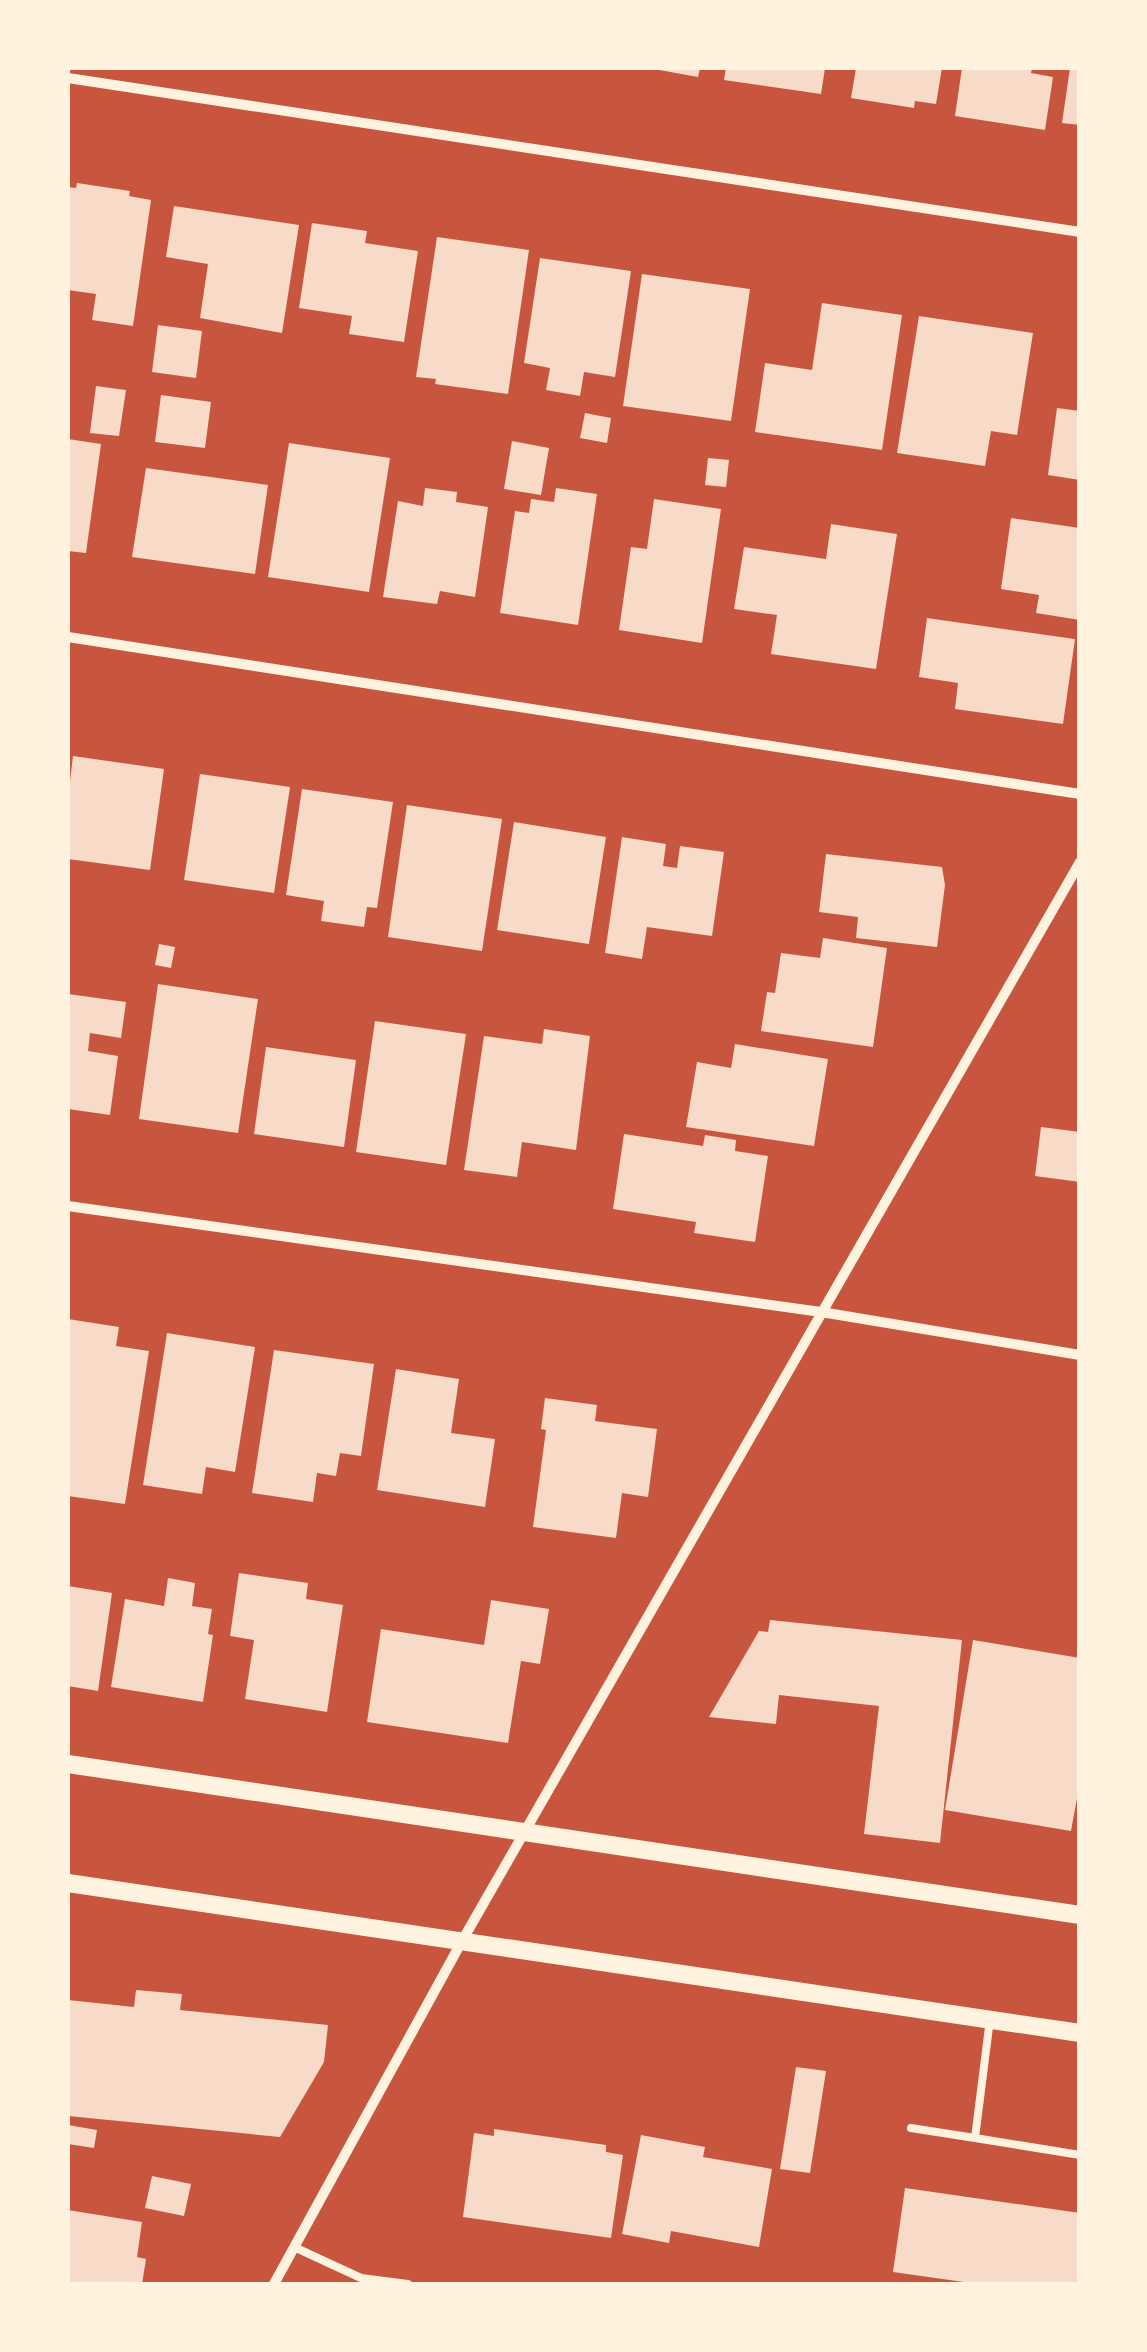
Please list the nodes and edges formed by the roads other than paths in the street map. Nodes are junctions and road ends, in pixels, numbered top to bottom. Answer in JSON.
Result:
{"nodes":[{"id":1,"x":68,"y":78,"type":"edge"},
{"id":2,"x":1080,"y":232,"type":"edge"},
{"id":3,"x":68,"y":637,"type":"edge"},
{"id":4,"x":1080,"y":794,"type":"edge"},
{"id":5,"x":1080,"y":862,"type":"edge"},
{"id":6,"x":68,"y":1206,"type":"edge"},
{"id":7,"x":821,"y":1312,"type":"junction"},
{"id":8,"x":1080,"y":1355,"type":"edge"},
{"id":9,"x":68,"y":1764,"type":"edge"},
{"id":10,"x":524,"y":1834,"type":"junction"},
{"id":11,"x":68,"y":1883,"type":"edge"},
{"id":12,"x":1080,"y":1915,"type":"edge"},
{"id":13,"x":462,"y":1941,"type":"junction"},
{"id":14,"x":990,"y":2020,"type":"junction"},
{"id":15,"x":1080,"y":2032,"type":"edge"},
{"id":16,"x":911,"y":2128,"type":"dead end"},
{"id":17,"x":975,"y":2138,"type":"junction"},
{"id":18,"x":1080,"y":2155,"type":"edge"},
{"id":19,"x":294,"y":2247,"type":"junction"},
{"id":20,"x":274,"y":2284,"type":"edge"},
{"id":21,"x":395,"y":2284,"type":"edge"},
{"id":22,"x":408,"y":2284,"type":"edge"}],
"edges":[{"from":1,"to":2,"type":"street"},
{"from":3,"to":4,"type":"street"},
{"from":5,"to":7,"type":"street"},
{"from":6,"to":7,"type":"street"},
{"from":7,"to":8,"type":"street"},
{"from":7,"to":10,"type":"street"},
{"from":9,"to":10,"type":"street"},
{"from":10,"to":12,"type":"street"},
{"from":10,"to":13,"type":"street"},
{"from":11,"to":13,"type":"street"},
{"from":13,"to":14,"type":"street"},
{"from":13,"to":19,"type":"street"},
{"from":14,"to":15,"type":"street"},
{"from":14,"to":17,"type":"lane"},
{"from":16,"to":17,"type":"lane"},
{"from":17,"to":18,"type":"lane"},
{"from":19,"to":20,"type":"street"},
{"from":19,"to":21,"type":"lane"},
{"from":21,"to":22,"type":"lane"}]}
